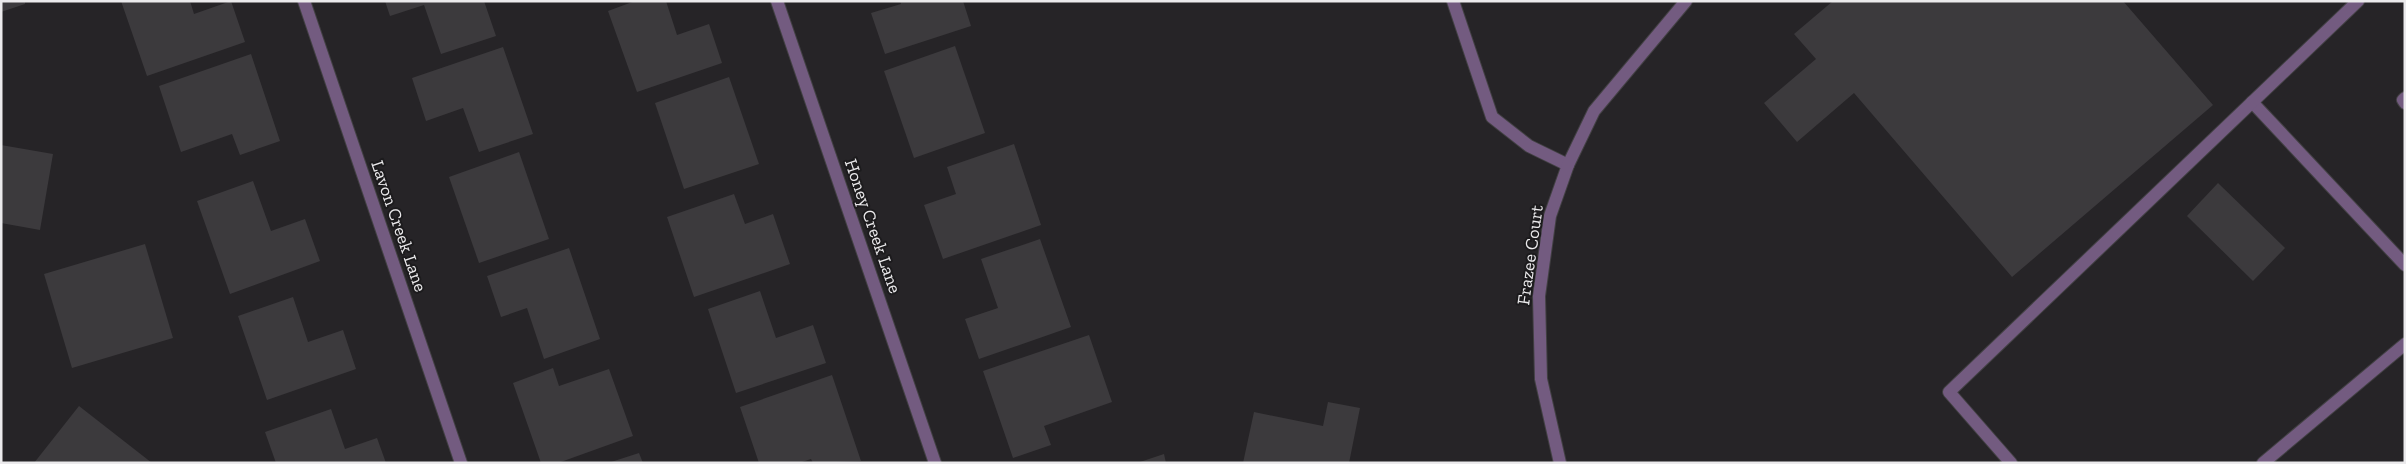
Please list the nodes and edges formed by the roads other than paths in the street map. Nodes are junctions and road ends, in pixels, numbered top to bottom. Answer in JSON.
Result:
{"nodes":[{"id":1,"x":304,"y":1,"type":"edge"},
{"id":2,"x":777,"y":1,"type":"edge"},
{"id":3,"x":1452,"y":1,"type":"edge"},
{"id":4,"x":1686,"y":1,"type":"edge"},
{"id":5,"x":2358,"y":1,"type":"edge"},
{"id":6,"x":2405,"y":98,"type":"edge"},
{"id":7,"x":2252,"y":102,"type":"junction"},
{"id":8,"x":2405,"y":103,"type":"edge"},
{"id":9,"x":1568,"y":165,"type":"junction"},
{"id":10,"x":2405,"y":265,"type":"edge"},
{"id":11,"x":2405,"y":344,"type":"edge"},
{"id":12,"x":461,"y":463,"type":"edge"},
{"id":13,"x":935,"y":463,"type":"edge"},
{"id":14,"x":1560,"y":463,"type":"edge"},
{"id":15,"x":2011,"y":463,"type":"edge"},
{"id":16,"x":2263,"y":463,"type":"edge"}],
"edges":[{"from":1,"to":12,"type":"street","name":"Lavon Creek Lane"},
{"from":2,"to":13,"type":"street","name":"Honey Creek Lane"},
{"from":3,"to":9,"type":"street"},
{"from":4,"to":9,"type":"street","name":"Frazee Court"},
{"from":5,"to":7,"type":"street"},
{"from":6,"to":8,"type":"street"},
{"from":7,"to":10,"type":"street"},
{"from":7,"to":15,"type":"street"},
{"from":9,"to":14,"type":"street","name":"Frazee Court"},
{"from":11,"to":16,"type":"street"}]}
